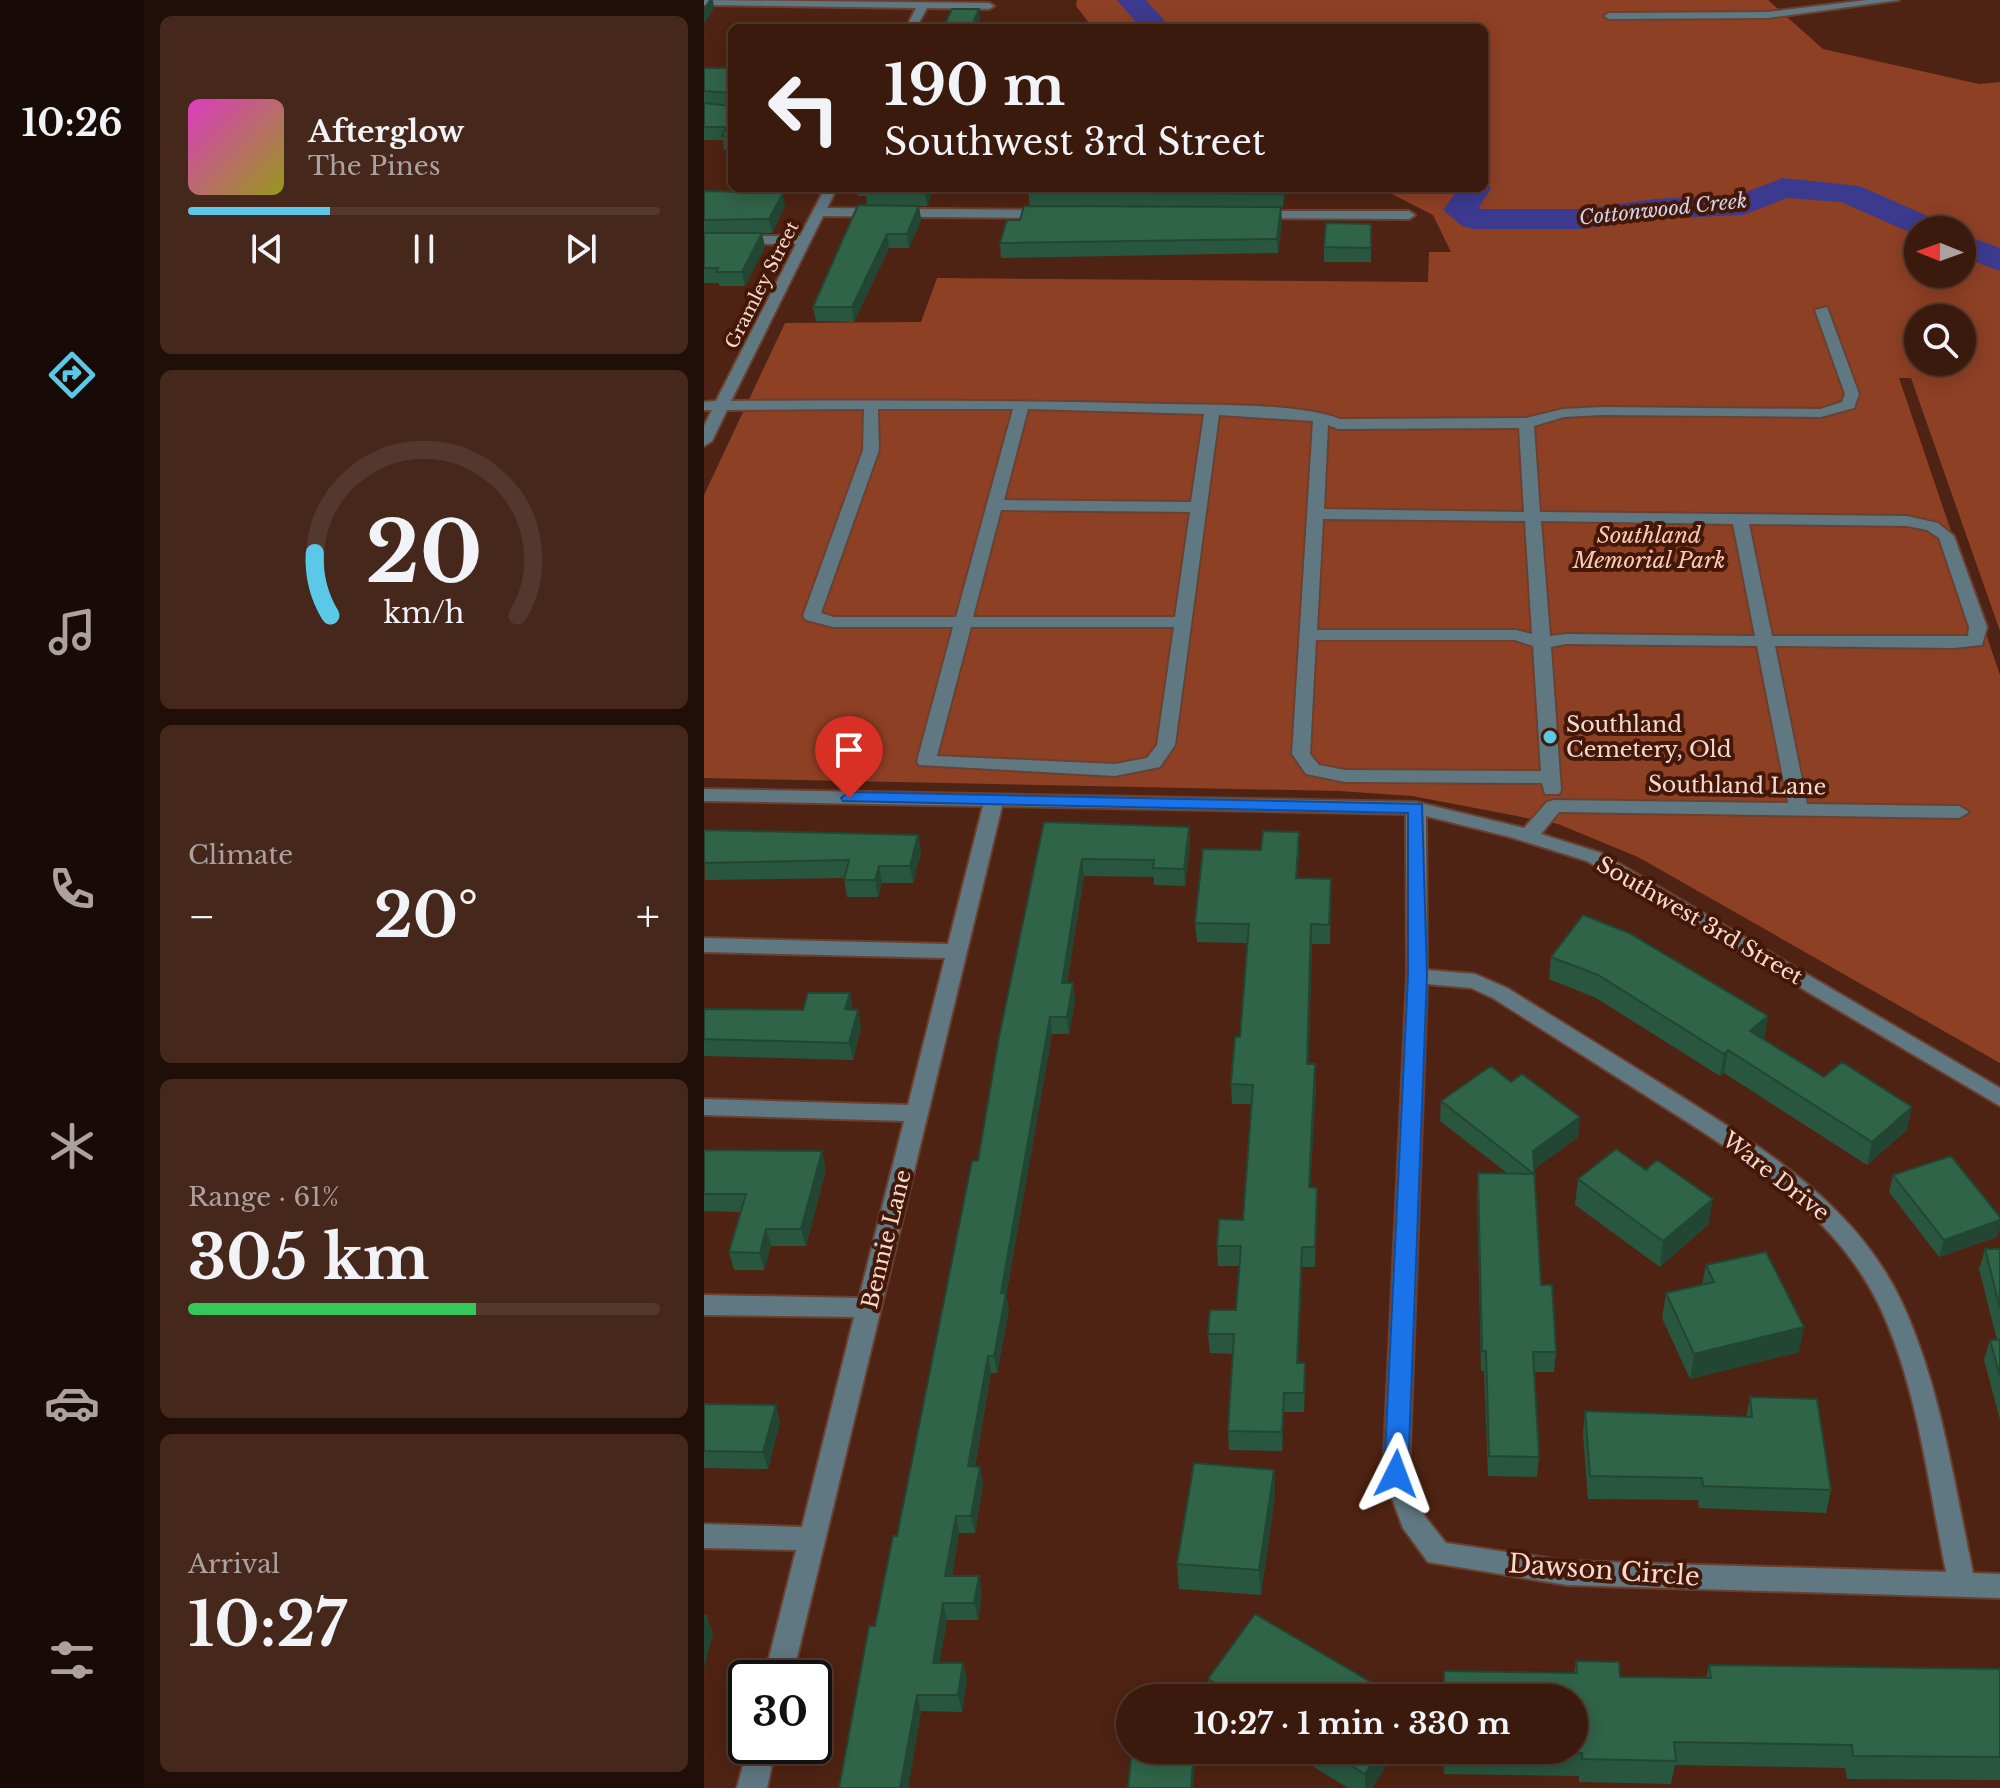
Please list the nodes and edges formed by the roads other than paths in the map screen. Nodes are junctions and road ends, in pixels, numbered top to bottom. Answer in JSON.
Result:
{"nodes":[{"id":1,"x":1833,"y":0,"type":"edge"},
{"id":2,"x":1894,"y":0,"type":"edge"},
{"id":3,"x":704,"y":2,"type":"edge"},
{"id":4,"x":836,"y":2,"type":"edge"},
{"id":5,"x":923,"y":5,"type":"junction"},
{"id":6,"x":989,"y":6,"type":"dead end"},
{"id":7,"x":1844,"y":7,"type":"junction"},
{"id":8,"x":1609,"y":16,"type":"dead end"},
{"id":9,"x":913,"y":24,"type":"edge"},
{"id":10,"x":829,"y":192,"type":"edge"},
{"id":11,"x":819,"y":212,"type":"junction"},
{"id":12,"x":1058,"y":214,"type":"edge"},
{"id":13,"x":1233,"y":215,"type":"edge"},
{"id":14,"x":1409,"y":215,"type":"dead end"},
{"id":15,"x":704,"y":240,"type":"edge"},
{"id":16,"x":805,"y":240,"type":"junction"},
{"id":17,"x":1822,"y":310,"type":"dead end"},
{"id":18,"x":704,"y":406,"type":"edge"},
{"id":19,"x":721,"y":406,"type":"junction"},
{"id":20,"x":871,"y":407,"type":"junction"},
{"id":21,"x":1021,"y":407,"type":"junction"},
{"id":22,"x":1212,"y":410,"type":"junction"},
{"id":23,"x":1321,"y":417,"type":"junction"},
{"id":24,"x":1526,"y":423,"type":"junction"},
{"id":25,"x":704,"y":441,"type":"edge"},
{"id":26,"x":995,"y":505,"type":"junction"},
{"id":27,"x":1199,"y":507,"type":"junction"},
{"id":28,"x":1315,"y":514,"type":"junction"},
{"id":29,"x":1533,"y":518,"type":"junction"},
{"id":30,"x":1740,"y":518,"type":"junction"},
{"id":31,"x":964,"y":622,"type":"junction"},
{"id":32,"x":1183,"y":622,"type":"junction"},
{"id":33,"x":1308,"y":635,"type":"junction"},
{"id":34,"x":1766,"y":641,"type":"junction"},
{"id":35,"x":1542,"y":643,"type":"junction"},
{"id":36,"x":1042,"y":767,"type":"junction"},
{"id":37,"x":1551,"y":777,"type":"junction"},
{"id":38,"x":704,"y":795,"type":"edge"},
{"id":39,"x":994,"y":800,"type":"junction"},
{"id":40,"x":1035,"y":801,"type":"junction"},
{"id":41,"x":1554,"y":806,"type":"junction"},
{"id":42,"x":1416,"y":808,"type":"junction"},
{"id":43,"x":1799,"y":810,"type":"junction"},
{"id":44,"x":1959,"y":812,"type":"dead end"},
{"id":45,"x":1528,"y":836,"type":"junction"},
{"id":46,"x":704,"y":945,"type":"edge"},
{"id":47,"x":957,"y":951,"type":"junction"},
{"id":48,"x":1417,"y":976,"type":"junction"},
{"id":49,"x":2000,"y":1098,"type":"edge"},
{"id":50,"x":704,"y":1107,"type":"edge"},
{"id":51,"x":917,"y":1113,"type":"junction"},
{"id":52,"x":704,"y":1305,"type":"edge"},
{"id":53,"x":869,"y":1308,"type":"junction"},
{"id":54,"x":704,"y":1536,"type":"edge"},
{"id":55,"x":811,"y":1539,"type":"junction"},
{"id":56,"x":1962,"y":1585,"type":"junction"},
{"id":57,"x":2000,"y":1586,"type":"edge"},
{"id":58,"x":782,"y":1660,"type":"edge"},
{"id":59,"x":758,"y":1764,"type":"edge"},
{"id":60,"x":752,"y":1788,"type":"edge"}],
"edges":[{"from":1,"to":7,"type":"street"},
{"from":2,"to":7,"type":"street"},
{"from":3,"to":4,"type":"street"},
{"from":4,"to":5,"type":"street"},
{"from":5,"to":6,"type":"street"},
{"from":5,"to":9,"type":"street"},
{"from":7,"to":8,"type":"street"},
{"from":10,"to":11,"type":"street","name":"Gramley Street"},
{"from":11,"to":12,"type":"street"},
{"from":11,"to":16,"type":"street","name":"Gramley Street"},
{"from":13,"to":14,"type":"street"},
{"from":15,"to":16,"type":"street"},
{"from":16,"to":19,"type":"street","name":"Gramley Street"},
{"from":17,"to":24,"type":"street"},
{"from":18,"to":19,"type":"street"},
{"from":19,"to":20,"type":"street"},
{"from":19,"to":25,"type":"street","name":"Gramley Street"},
{"from":20,"to":21,"type":"street"},
{"from":20,"to":31,"type":"street"},
{"from":21,"to":22,"type":"street"},
{"from":21,"to":26,"type":"street"},
{"from":22,"to":23,"type":"street"},
{"from":22,"to":27,"type":"street"},
{"from":23,"to":24,"type":"street"},
{"from":23,"to":28,"type":"street"},
{"from":24,"to":29,"type":"street"},
{"from":26,"to":27,"type":"street"},
{"from":26,"to":31,"type":"street"},
{"from":27,"to":32,"type":"street"},
{"from":28,"to":29,"type":"street"},
{"from":28,"to":33,"type":"street"},
{"from":29,"to":30,"type":"street"},
{"from":29,"to":35,"type":"street"},
{"from":30,"to":34,"type":"street"},
{"from":30,"to":34,"type":"street"},
{"from":31,"to":32,"type":"street"},
{"from":31,"to":36,"type":"street"},
{"from":32,"to":36,"type":"street"},
{"from":33,"to":35,"type":"street"},
{"from":33,"to":37,"type":"street"},
{"from":34,"to":35,"type":"street"},
{"from":34,"to":43,"type":"street"},
{"from":35,"to":37,"type":"street"},
{"from":36,"to":40,"type":"street"},
{"from":37,"to":41,"type":"street"},
{"from":38,"to":39,"type":"street","name":"Southwest 3rd Street"},
{"from":39,"to":40,"type":"street","name":"Southwest 3rd Street"},
{"from":39,"to":47,"type":"street","name":"Bennie Lane"},
{"from":40,"to":42,"type":"street","name":"Southwest 3rd Street"},
{"from":41,"to":43,"type":"street","name":"Southland Lane"},
{"from":41,"to":45,"type":"street"},
{"from":42,"to":45,"type":"street","name":"Southwest 3rd Street"},
{"from":42,"to":48,"type":"street","name":"Dawson Circle"},
{"from":43,"to":44,"type":"street","name":"Southland Lane"},
{"from":45,"to":49,"type":"street","name":"Southwest 3rd Street"},
{"from":46,"to":47,"type":"street"},
{"from":47,"to":51,"type":"street","name":"Bennie Lane"},
{"from":48,"to":56,"type":"street","name":"Ware Drive"},
{"from":48,"to":56,"type":"street","name":"Dawson Circle"},
{"from":50,"to":51,"type":"street"},
{"from":51,"to":53,"type":"street","name":"Bennie Lane"},
{"from":52,"to":53,"type":"street"},
{"from":53,"to":55,"type":"street","name":"Bennie Lane"},
{"from":54,"to":55,"type":"street"},
{"from":55,"to":58,"type":"street","name":"Bennie Lane"},
{"from":56,"to":57,"type":"street","name":"Dawson Circle"},
{"from":59,"to":60,"type":"street"}]}
